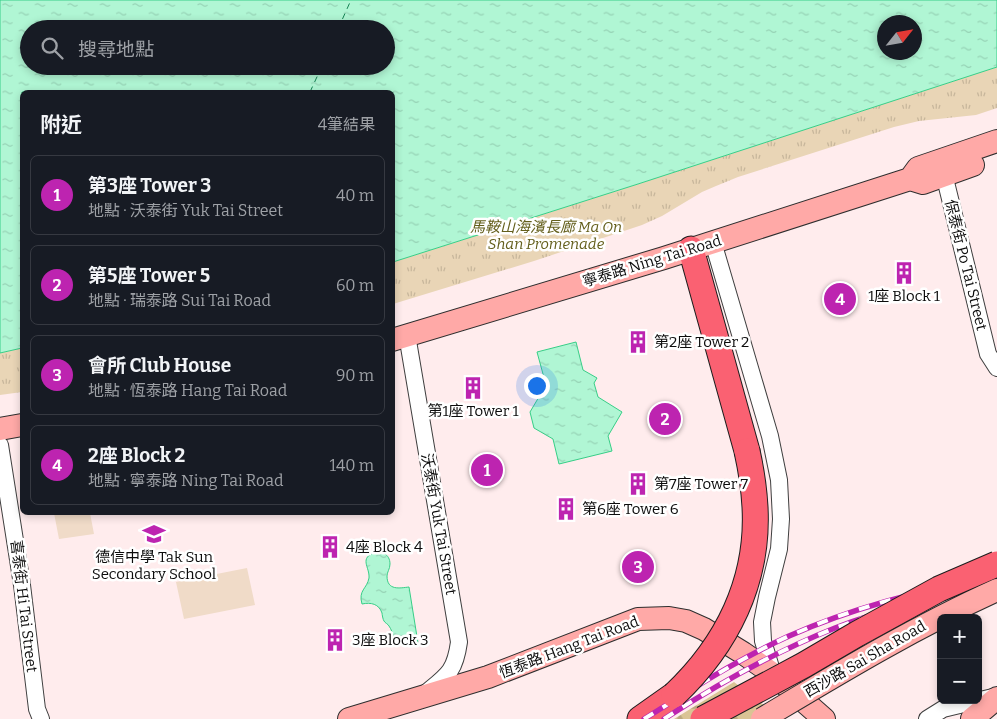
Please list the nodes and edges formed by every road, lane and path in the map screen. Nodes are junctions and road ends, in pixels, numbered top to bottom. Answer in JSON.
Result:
{"nodes":[{"id":1,"x":997,"y":141,"type":"edge"},
{"id":2,"x":997,"y":157,"type":"edge"},
{"id":3,"x":942,"y":168,"type":"junction"},
{"id":4,"x":702,"y":245,"type":"junction"},
{"id":5,"x":400,"y":337,"type":"edge"},
{"id":6,"x":997,"y":368,"type":"edge"},
{"id":7,"x":20,"y":425,"type":"edge"},
{"id":8,"x":0,"y":428,"type":"edge"},
{"id":9,"x":0,"y":445,"type":"edge"},
{"id":10,"x":997,"y":564,"type":"edge"},
{"id":11,"x":997,"y":590,"type":"edge"},
{"id":12,"x":773,"y":674,"type":"junction"},
{"id":13,"x":997,"y":697,"type":"edge"},
{"id":14,"x":420,"y":699,"type":"junction"},
{"id":15,"x":38,"y":716,"type":"edge"},
{"id":16,"x":349,"y":719,"type":"edge"},
{"id":17,"x":640,"y":719,"type":"edge"},
{"id":18,"x":703,"y":719,"type":"edge"},
{"id":19,"x":762,"y":719,"type":"edge"},
{"id":20,"x":824,"y":719,"type":"edge"},
{"id":21,"x":927,"y":719,"type":"edge"},
{"id":22,"x":972,"y":719,"type":"edge"}],
"edges":[{"from":1,"to":3,"type":"street","name":"寧泰路 Ning Tai Road"},
{"from":2,"to":3,"type":"street","name":"寧泰路 Ning Tai Road"},
{"from":3,"to":4,"type":"street","name":"寧泰路 Ning Tai Road"},
{"from":3,"to":6,"type":"street","name":"保泰街 Po Tai Street"},
{"from":4,"to":5,"type":"street","name":"寧泰路 Ning Tai Road"},
{"from":4,"to":12,"type":"street"},
{"from":4,"to":17,"type":"main road","bridge":true},
{"from":5,"to":14,"type":"street","name":"沃泰街 Yuk Tai Street"},
{"from":7,"to":8,"type":"street"},
{"from":9,"to":15,"type":"street","name":"喜泰街 Hi Tai Street"},
{"from":10,"to":18,"type":"main road","bridge":true},
{"from":11,"to":19,"type":"street","name":"西沙路 Sai Sha Road","bridge":true},
{"from":12,"to":14,"type":"street","name":"恆泰路 Hang Tai Road"},
{"from":12,"to":20,"type":"street","name":"恆泰路 Hang Tai Road"},
{"from":13,"to":21,"type":"street"},
{"from":13,"to":22,"type":"street"},
{"from":14,"to":16,"type":"street","name":"恆泰路 Hang Tai Road"}]}
